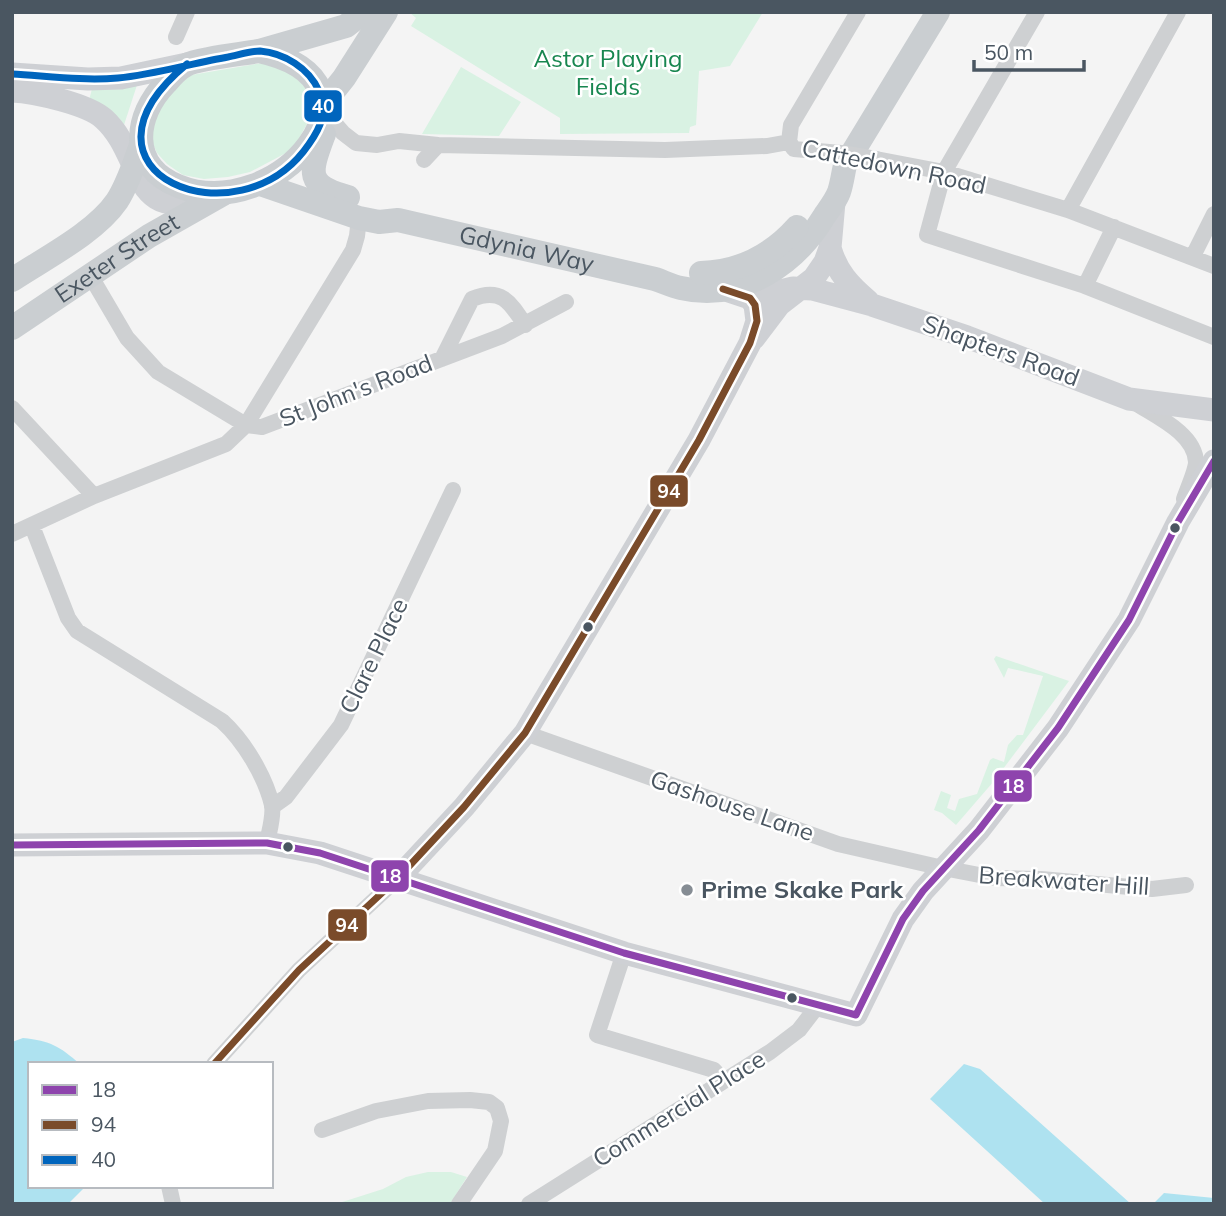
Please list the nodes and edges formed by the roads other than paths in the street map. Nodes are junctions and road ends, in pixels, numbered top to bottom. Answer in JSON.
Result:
{"nodes":[{"id":1,"x":364,"y":12,"type":"edge"},
{"id":2,"x":386,"y":12,"type":"edge"},
{"id":3,"x":858,"y":12,"type":"edge"},
{"id":4,"x":938,"y":12,"type":"edge"},
{"id":5,"x":1037,"y":12,"type":"edge"},
{"id":6,"x":1178,"y":12,"type":"edge"},
{"id":7,"x":180,"y":15,"type":"edge"},
{"id":8,"x":176,"y":37,"type":"dead end"},
{"id":9,"x":259,"y":51,"type":"junction"},
{"id":10,"x":187,"y":64,"type":"junction"},
{"id":11,"x":12,"y":74,"type":"edge"},
{"id":12,"x":12,"y":91,"type":"edge"},
{"id":13,"x":324,"y":111,"type":"junction"},
{"id":14,"x":789,"y":142,"type":"junction"},
{"id":15,"x":438,"y":145,"type":"junction"},
{"id":16,"x":137,"y":156,"type":"junction"},
{"id":17,"x":424,"y":160,"type":"dead end"},
{"id":18,"x":845,"y":165,"type":"junction"},
{"id":19,"x":944,"y":172,"type":"junction"},
{"id":20,"x":260,"y":184,"type":"junction"},
{"id":21,"x":217,"y":194,"type":"junction"},
{"id":22,"x":834,"y":202,"type":"junction"},
{"id":23,"x":328,"y":209,"type":"junction"},
{"id":24,"x":1068,"y":210,"type":"junction"},
{"id":25,"x":1214,"y":214,"type":"edge"},
{"id":26,"x":359,"y":218,"type":"junction"},
{"id":27,"x":398,"y":220,"type":"junction"},
{"id":28,"x":1114,"y":227,"type":"junction"},
{"id":29,"x":149,"y":236,"type":"junction"},
{"id":30,"x":830,"y":248,"type":"junction"},
{"id":31,"x":1192,"y":256,"type":"junction"},
{"id":32,"x":1214,"y":266,"type":"edge"},
{"id":33,"x":90,"y":275,"type":"junction"},
{"id":34,"x":12,"y":279,"type":"edge"},
{"id":35,"x":656,"y":279,"type":"junction"},
{"id":36,"x":1085,"y":286,"type":"junction"},
{"id":37,"x":802,"y":288,"type":"junction"},
{"id":38,"x":723,"y":289,"type":"junction"},
{"id":39,"x":750,"y":298,"type":"junction"},
{"id":40,"x":566,"y":302,"type":"dead end"},
{"id":41,"x":872,"y":305,"type":"junction"},
{"id":42,"x":525,"y":325,"type":"junction"},
{"id":43,"x":12,"y":328,"type":"edge"},
{"id":44,"x":1214,"y":337,"type":"edge"},
{"id":45,"x":750,"y":343,"type":"junction"},
{"id":46,"x":442,"y":359,"type":"junction"},
{"id":47,"x":1129,"y":399,"type":"junction"},
{"id":48,"x":12,"y":408,"type":"edge"},
{"id":49,"x":1214,"y":410,"type":"edge"},
{"id":50,"x":246,"y":425,"type":"junction"},
{"id":51,"x":1214,"y":461,"type":"edge"},
{"id":52,"x":453,"y":490,"type":"dead end"},
{"id":53,"x":94,"y":496,"type":"junction"},
{"id":54,"x":1178,"y":522,"type":"junction"},
{"id":55,"x":32,"y":526,"type":"junction"},
{"id":56,"x":12,"y":534,"type":"edge"},
{"id":57,"x":525,"y":733,"type":"junction"},
{"id":58,"x":272,"y":807,"type":"junction"},
{"id":59,"x":267,"y":843,"type":"junction"},
{"id":60,"x":12,"y":845,"type":"edge"},
{"id":61,"x":943,"y":868,"type":"junction"},
{"id":62,"x":398,"y":878,"type":"junction"},
{"id":63,"x":1186,"y":885,"type":"dead end"},
{"id":64,"x":624,"y":953,"type":"junction"},
{"id":65,"x":819,"y":1004,"type":"junction"},
{"id":66,"x":216,"y":1062,"type":"edge"},
{"id":67,"x":723,"y":1080,"type":"junction"},
{"id":68,"x":323,"y":1130,"type":"dead end"},
{"id":69,"x":459,"y":1204,"type":"edge"},
{"id":70,"x":529,"y":1204,"type":"edge"}],
"edges":[{"from":1,"to":9,"type":"main road"},
{"from":2,"to":13,"type":"main road"},
{"from":3,"to":14,"type":"street"},
{"from":4,"to":18,"type":"main road","name":"Gdynia Way"},
{"from":5,"to":19,"type":"street"},
{"from":6,"to":24,"type":"street"},
{"from":7,"to":8,"type":"street"},
{"from":9,"to":10,"type":"main road"},
{"from":9,"to":13,"type":"main road"},
{"from":10,"to":11,"type":"street"},
{"from":10,"to":16,"type":"main road"},
{"from":12,"to":16,"type":"street"},
{"from":13,"to":15,"type":"street","name":"Cattedown Road"},
{"from":13,"to":20,"type":"main road"},
{"from":13,"to":27,"type":"main road","name":"Gdynia Way"},
{"from":14,"to":15,"type":"street","name":"Cattedown Road"},
{"from":14,"to":19,"type":"street","name":"Cattedown Road","bridge":true},
{"from":15,"to":17,"type":"street"},
{"from":16,"to":21,"type":"main road"},
{"from":16,"to":34,"type":"main road","name":"Exeter Street"},
{"from":18,"to":22,"type":"main road","name":"Gdynia Way"},
{"from":18,"to":35,"type":"main road","name":"Gdynia Way"},
{"from":19,"to":24,"type":"street","name":"Cattedown Road"},
{"from":19,"to":36,"type":"street"},
{"from":20,"to":21,"type":"main road"},
{"from":20,"to":23,"type":"main road","name":"Gdynia Way"},
{"from":21,"to":29,"type":"main road","name":"Exeter Street"},
{"from":22,"to":30,"type":"street"},
{"from":22,"to":38,"type":"main road","name":"Gdynia Way"},
{"from":23,"to":26,"type":"main road","name":"Gdynia Way"},
{"from":23,"to":29,"type":"main road"},
{"from":24,"to":28,"type":"street","name":"Cattedown Road"},
{"from":25,"to":31,"type":"street"},
{"from":26,"to":27,"type":"main road","name":"Gdynia Way"},
{"from":26,"to":50,"type":"street"},
{"from":27,"to":35,"type":"main road","name":"Gdynia Way"},
{"from":28,"to":31,"type":"street","name":"Cattedown Road"},
{"from":28,"to":36,"type":"street"},
{"from":29,"to":33,"type":"main road","name":"Exeter Street"},
{"from":30,"to":37,"type":"street"},
{"from":30,"to":41,"type":"street","name":"Shapters Road"},
{"from":31,"to":32,"type":"street","name":"Cattedown Road"},
{"from":33,"to":43,"type":"main road","name":"Exeter Street"},
{"from":33,"to":50,"type":"street"},
{"from":35,"to":38,"type":"main road","name":"Gdynia Way"},
{"from":36,"to":44,"type":"street"},
{"from":37,"to":39,"type":"street","name":"Shapters Road"},
{"from":37,"to":41,"type":"street","name":"Shapters Road"},
{"from":37,"to":45,"type":"street"},
{"from":38,"to":39,"type":"street"},
{"from":39,"to":45,"type":"street"},
{"from":40,"to":42,"type":"street","name":"St John's Road"},
{"from":41,"to":47,"type":"street","name":"Shapters Road"},
{"from":42,"to":46,"type":"street","name":"St John's Road"},
{"from":42,"to":46,"type":"street"},
{"from":45,"to":57,"type":"street"},
{"from":46,"to":50,"type":"street","name":"St John's Road"},
{"from":47,"to":49,"type":"street","name":"Shapters Road"},
{"from":47,"to":54,"type":"street","name":"Shapters Road"},
{"from":48,"to":53,"type":"street"},
{"from":50,"to":53,"type":"street","name":"St John's Road"},
{"from":51,"to":54,"type":"street"},
{"from":52,"to":58,"type":"street","name":"Clare Place"},
{"from":53,"to":55,"type":"street","name":"St John's Road"},
{"from":54,"to":61,"type":"street"},
{"from":55,"to":56,"type":"street","name":"St John's Road"},
{"from":55,"to":58,"type":"street"},
{"from":57,"to":61,"type":"street","name":"Gashouse Lane"},
{"from":57,"to":62,"type":"street"},
{"from":58,"to":59,"type":"street"},
{"from":59,"to":60,"type":"street"},
{"from":59,"to":62,"type":"street"},
{"from":61,"to":63,"type":"street","name":"Breakwater Hill"},
{"from":61,"to":65,"type":"street"},
{"from":62,"to":64,"type":"street"},
{"from":62,"to":66,"type":"street"},
{"from":64,"to":65,"type":"street"},
{"from":64,"to":67,"type":"street"},
{"from":65,"to":67,"type":"street","name":"Commercial Place"},
{"from":67,"to":70,"type":"street","name":"Commercial Place"},
{"from":68,"to":69,"type":"street"}]}
